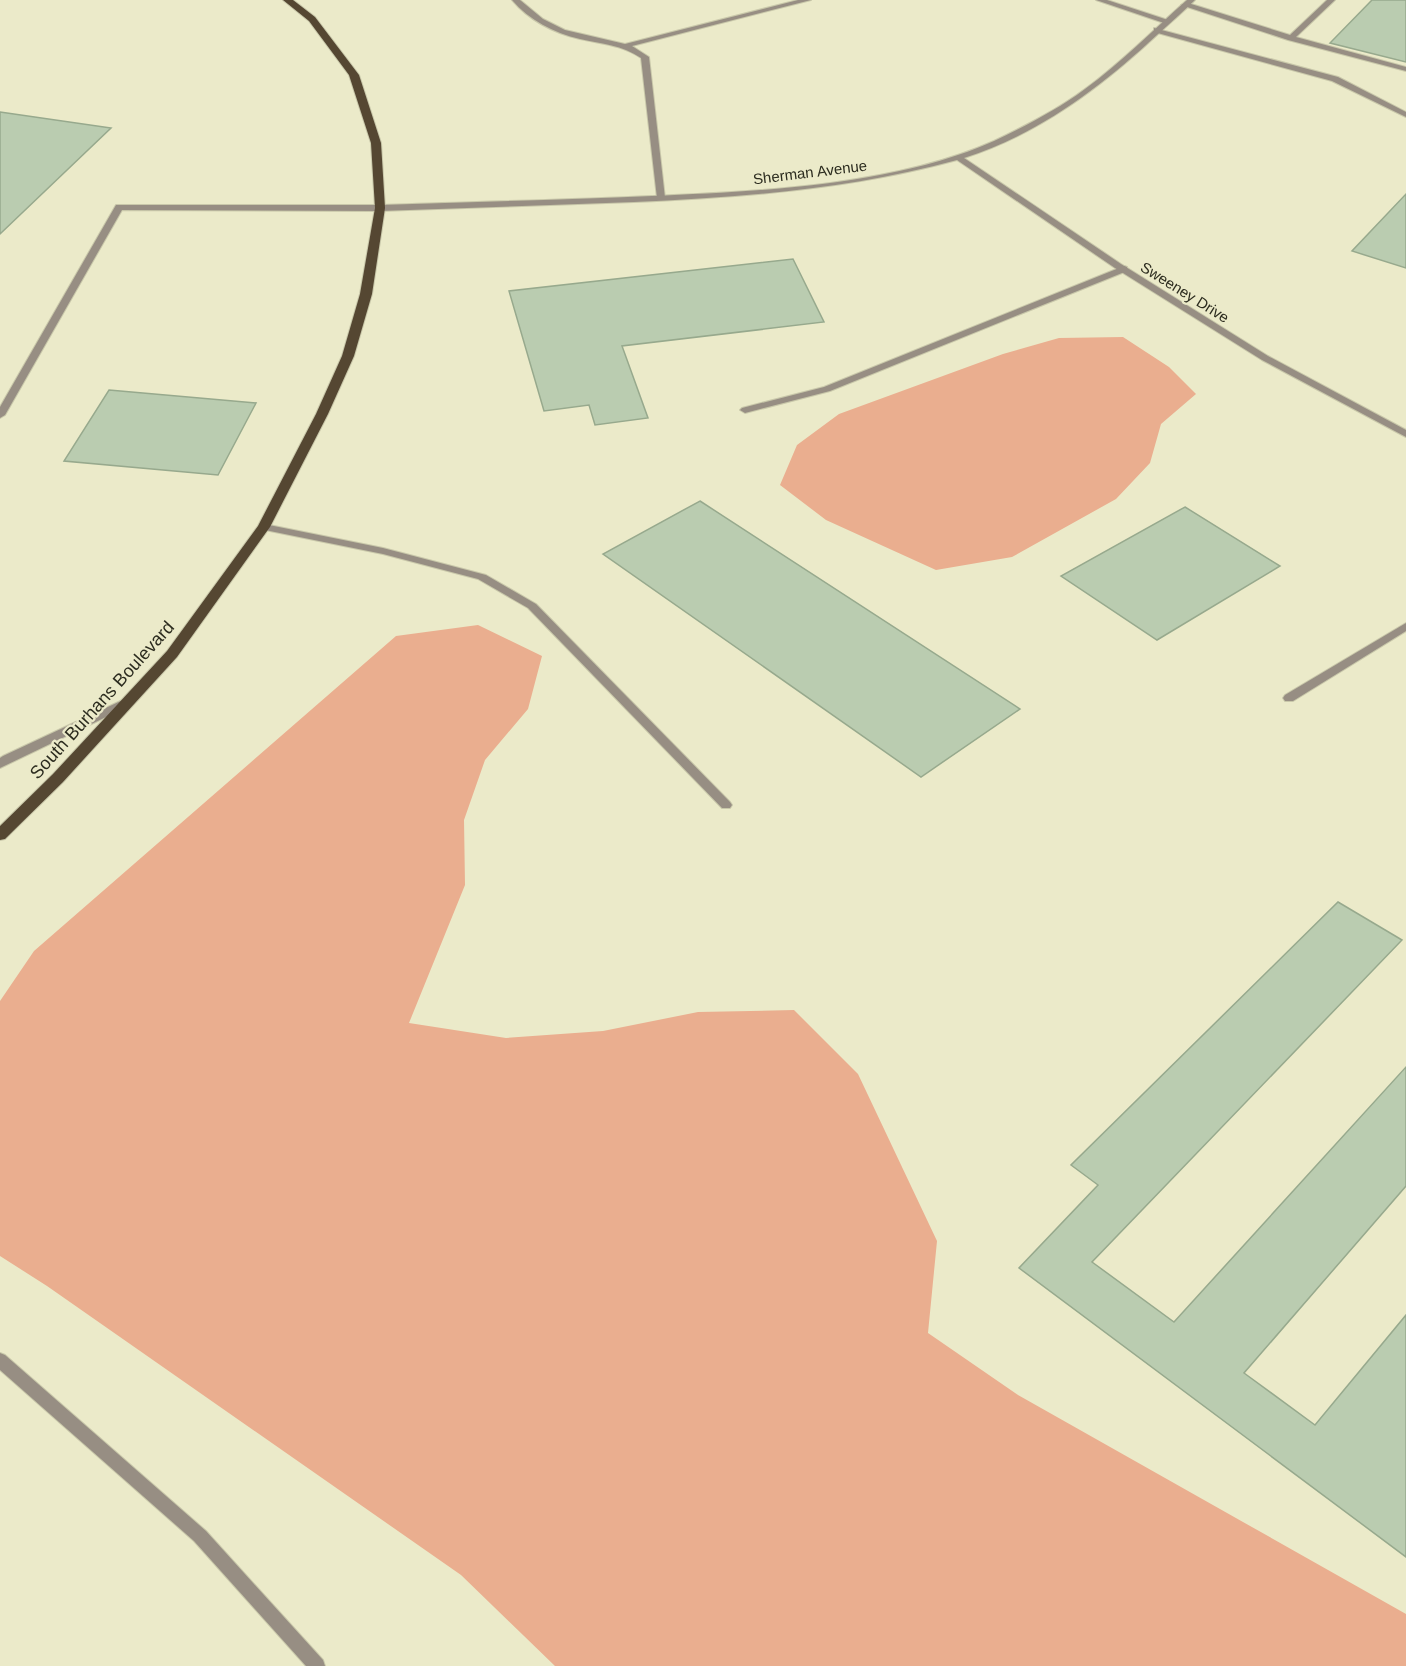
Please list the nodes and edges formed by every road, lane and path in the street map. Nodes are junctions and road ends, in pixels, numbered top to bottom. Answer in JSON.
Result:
{"nodes":[{"id":1,"x":288,"y":0,"type":"edge"},
{"id":2,"x":516,"y":0,"type":"edge"},
{"id":3,"x":807,"y":0,"type":"edge"},
{"id":4,"x":1100,"y":0,"type":"edge"},
{"id":5,"x":1331,"y":0,"type":"edge"},
{"id":6,"x":1188,"y":3,"type":"edge"},
{"id":7,"x":1167,"y":21,"type":"junction"},
{"id":8,"x":1157,"y":30,"type":"junction"},
{"id":9,"x":1291,"y":38,"type":"junction"},
{"id":10,"x":628,"y":45,"type":"junction"},
{"id":11,"x":1406,"y":69,"type":"edge"},
{"id":12,"x":1406,"y":115,"type":"edge"},
{"id":13,"x":958,"y":158,"type":"junction"},
{"id":14,"x":661,"y":198,"type":"junction"},
{"id":15,"x":380,"y":208,"type":"junction"},
{"id":16,"x":1124,"y":269,"type":"junction"},
{"id":17,"x":745,"y":410,"type":"dead end"},
{"id":18,"x":0,"y":416,"type":"edge"},
{"id":19,"x":1406,"y":435,"type":"edge"},
{"id":20,"x":264,"y":527,"type":"junction"},
{"id":21,"x":1406,"y":626,"type":"edge"},
{"id":22,"x":1289,"y":698,"type":"dead end"},
{"id":23,"x":128,"y":702,"type":"junction"},
{"id":24,"x":0,"y":764,"type":"edge"},
{"id":25,"x":726,"y":805,"type":"dead end"},
{"id":26,"x":0,"y":835,"type":"edge"},
{"id":27,"x":0,"y":1360,"type":"edge"},
{"id":28,"x":317,"y":1666,"type":"edge"}],
"edges":[{"from":1,"to":15,"type":"main road","name":"South Burhans Boulevard"},
{"from":2,"to":10,"type":"street"},
{"from":3,"to":10,"type":"street"},
{"from":4,"to":7,"type":"street"},
{"from":5,"to":9,"type":"street"},
{"from":6,"to":7,"type":"street","name":"Sherman Avenue"},
{"from":6,"to":9,"type":"street"},
{"from":7,"to":8,"type":"street","name":"Sherman Avenue"},
{"from":8,"to":12,"type":"street"},
{"from":8,"to":13,"type":"street","name":"Sherman Avenue"},
{"from":9,"to":11,"type":"street"},
{"from":10,"to":14,"type":"street"},
{"from":13,"to":14,"type":"street","name":"Sherman Avenue"},
{"from":13,"to":16,"type":"street","name":"Sweeney Drive"},
{"from":14,"to":15,"type":"street","name":"Sherman Avenue"},
{"from":15,"to":18,"type":"street","name":"Sherman Avenue"},
{"from":15,"to":20,"type":"main road","name":"South Burhans Boulevard"},
{"from":16,"to":17,"type":"street"},
{"from":16,"to":19,"type":"street","name":"Sweeney Drive"},
{"from":20,"to":23,"type":"main road","name":"South Burhans Boulevard"},
{"from":20,"to":25,"type":"street"},
{"from":21,"to":22,"type":"street"},
{"from":23,"to":24,"type":"street"},
{"from":23,"to":26,"type":"main road","name":"South Burhans Boulevard"},
{"from":27,"to":28,"type":"street"}]}
